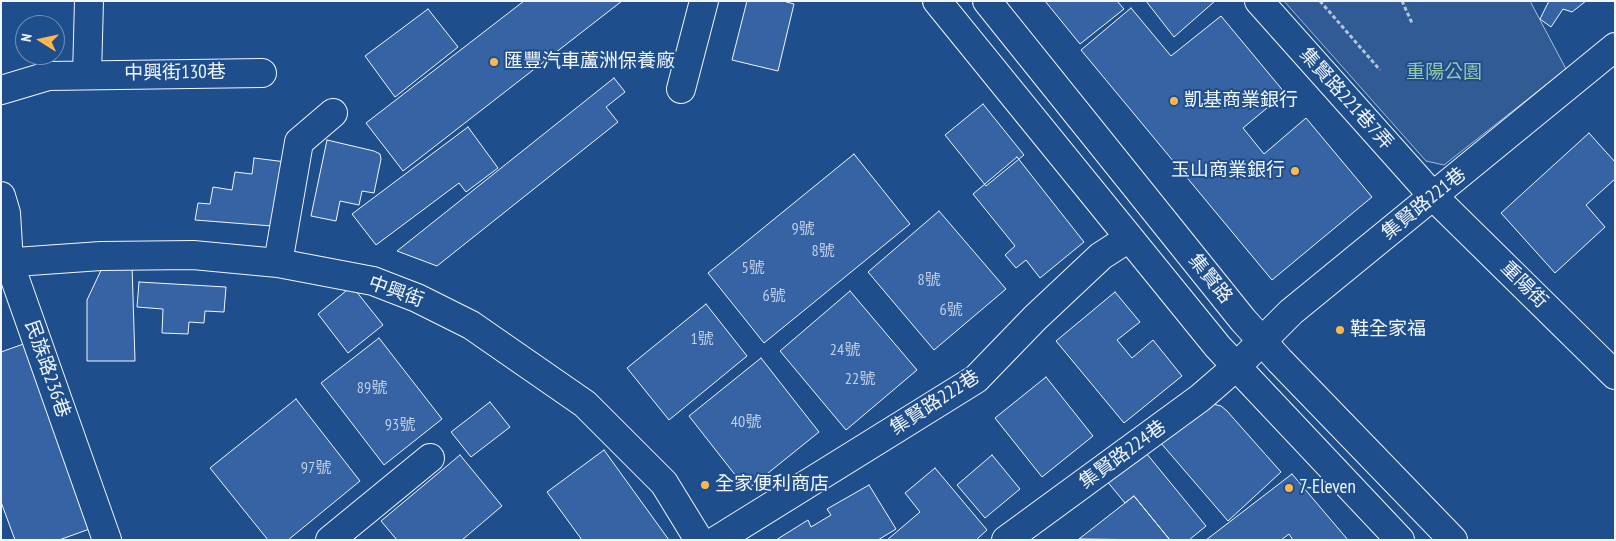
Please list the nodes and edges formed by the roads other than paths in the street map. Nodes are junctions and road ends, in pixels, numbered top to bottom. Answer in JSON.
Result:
{"nodes":[{"id":1,"x":89,"y":1,"type":"edge"},
{"id":2,"x":704,"y":1,"type":"edge"},
{"id":3,"x":937,"y":1,"type":"edge"},
{"id":4,"x":987,"y":1,"type":"edge"},
{"id":5,"x":1259,"y":1,"type":"edge"},
{"id":6,"x":1615,"y":46,"type":"edge"},
{"id":7,"x":262,"y":73,"type":"dead end"},
{"id":8,"x":87,"y":75,"type":"junction"},
{"id":9,"x":681,"y":89,"type":"dead end"},
{"id":10,"x":1,"y":90,"type":"edge"},
{"id":11,"x":333,"y":113,"type":"dead end"},
{"id":12,"x":1,"y":196,"type":"edge"},
{"id":13,"x":1434,"y":196,"type":"junction"},
{"id":14,"x":1129,"y":238,"type":"junction"},
{"id":15,"x":5,"y":262,"type":"edge"},
{"id":16,"x":278,"y":263,"type":"junction"},
{"id":17,"x":1261,"y":341,"type":"junction"},
{"id":18,"x":1237,"y":366,"type":"junction"},
{"id":19,"x":1615,"y":375,"type":"edge"},
{"id":20,"x":430,"y":458,"type":"dead end"},
{"id":21,"x":107,"y":540,"type":"edge"},
{"id":22,"x":330,"y":540,"type":"edge"},
{"id":23,"x":699,"y":540,"type":"edge"},
{"id":24,"x":717,"y":540,"type":"edge"},
{"id":25,"x":1006,"y":540,"type":"edge"},
{"id":26,"x":1400,"y":540,"type":"edge"},
{"id":27,"x":1454,"y":540,"type":"edge"}],
"edges":[{"from":1,"to":8,"type":"street"},
{"from":2,"to":9,"type":"street"},
{"from":3,"to":14,"type":"street","name":"集賢路"},
{"from":4,"to":17,"type":"street","name":"集賢路"},
{"from":5,"to":13,"type":"street","name":"集賢路221巷7弄"},
{"from":6,"to":13,"type":"street","name":"集賢路221巷"},
{"from":7,"to":8,"type":"street","name":"中興街130巷"},
{"from":8,"to":10,"type":"street","name":"中興街130巷"},
{"from":11,"to":16,"type":"street"},
{"from":12,"to":15,"type":"street","name":"民族路236巷"},
{"from":13,"to":17,"type":"street","name":"集賢路221巷"},
{"from":13,"to":19,"type":"street","name":"重陽街"},
{"from":14,"to":18,"type":"street","name":"集賢路"},
{"from":14,"to":24,"type":"street","name":"集賢路222巷"},
{"from":15,"to":16,"type":"street","name":"中興街"},
{"from":15,"to":21,"type":"street","name":"民族路236巷"},
{"from":16,"to":23,"type":"street","name":"中興街"},
{"from":17,"to":18,"type":"street","name":"集賢路221巷"},
{"from":17,"to":27,"type":"street","name":"集賢路"},
{"from":18,"to":25,"type":"street","name":"集賢路224巷"},
{"from":18,"to":26,"type":"street","name":"集賢路"},
{"from":20,"to":22,"type":"street"}]}
